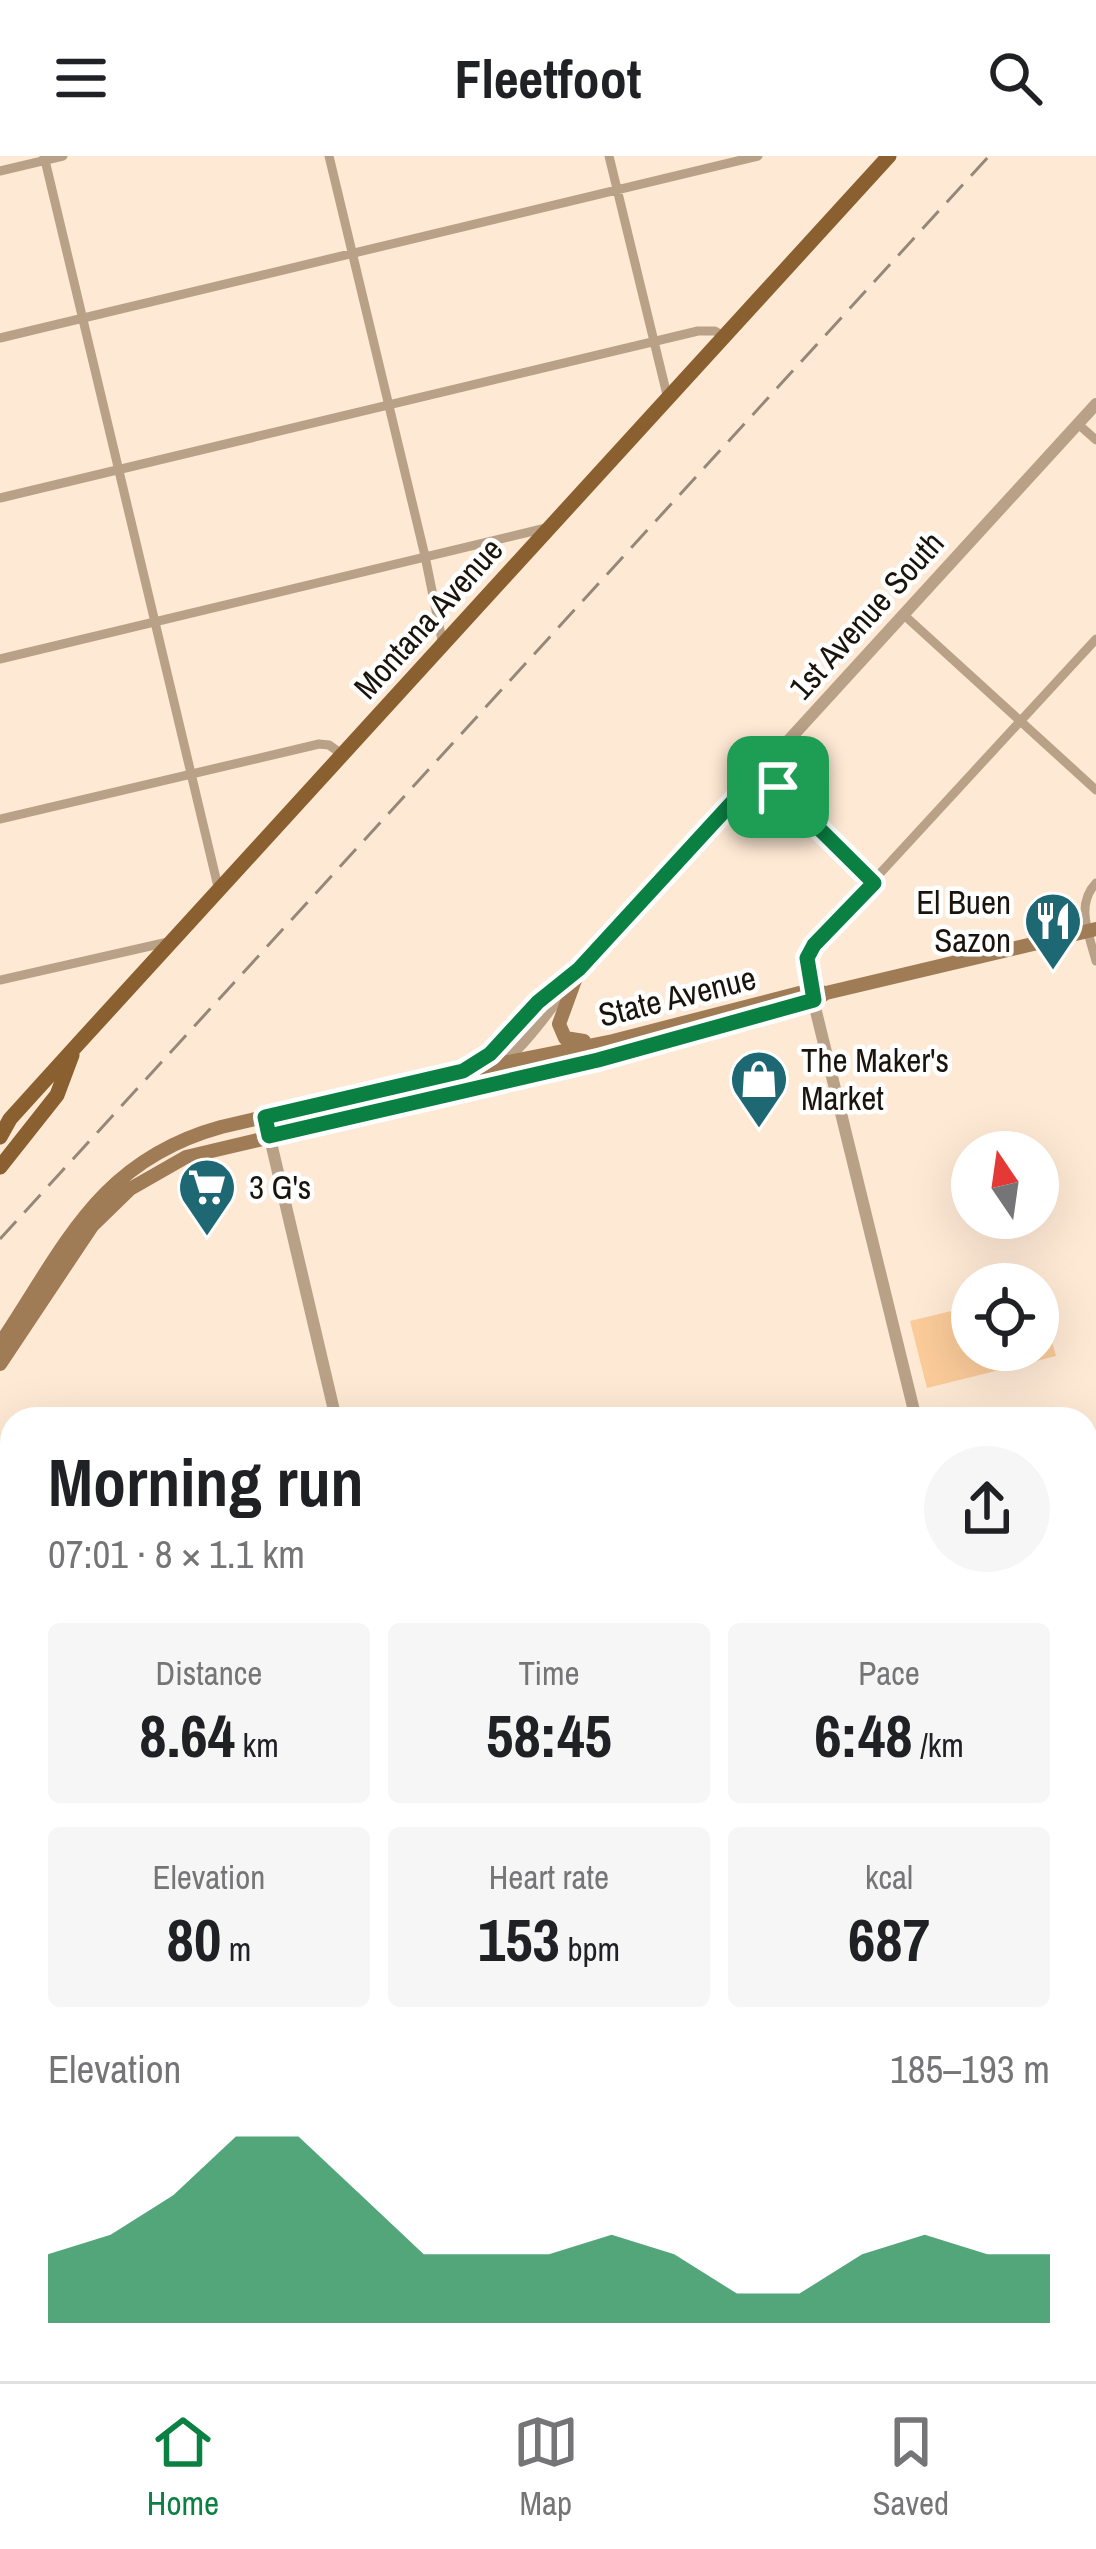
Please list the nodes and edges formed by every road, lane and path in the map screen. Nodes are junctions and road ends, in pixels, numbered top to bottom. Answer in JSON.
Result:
{"nodes":[{"id":1,"x":63,"y":156,"type":"edge"},
{"id":2,"x":329,"y":156,"type":"edge"},
{"id":3,"x":609,"y":156,"type":"edge"},
{"id":4,"x":758,"y":156,"type":"edge"},
{"id":5,"x":889,"y":156,"type":"edge"},
{"id":6,"x":44,"y":158,"type":"edge"},
{"id":7,"x":0,"y":171,"type":"edge"},
{"id":8,"x":617,"y":190,"type":"junction"},
{"id":9,"x":352,"y":252,"type":"junction"},
{"id":10,"x":82,"y":318,"type":"junction"},
{"id":11,"x":724,"y":337,"type":"junction"},
{"id":12,"x":0,"y":338,"type":"edge"},
{"id":13,"x":654,"y":341,"type":"junction"},
{"id":14,"x":668,"y":399,"type":"junction"},
{"id":15,"x":1096,"y":404,"type":"edge"},
{"id":16,"x":389,"y":406,"type":"junction"},
{"id":17,"x":1078,"y":424,"type":"junction"},
{"id":18,"x":1096,"y":440,"type":"edge"},
{"id":19,"x":119,"y":470,"type":"junction"},
{"id":20,"x":0,"y":498,"type":"edge"},
{"id":21,"x":551,"y":527,"type":"junction"},
{"id":22,"x":424,"y":556,"type":"junction"},
{"id":23,"x":904,"y":615,"type":"junction"},
{"id":24,"x":155,"y":622,"type":"junction"},
{"id":25,"x":1096,"y":639,"type":"edge"},
{"id":26,"x":443,"y":645,"type":"junction"},
{"id":27,"x":0,"y":658,"type":"edge"},
{"id":28,"x":1020,"y":722,"type":"junction"},
{"id":29,"x":343,"y":754,"type":"junction"},
{"id":30,"x":761,"y":771,"type":"junction"},
{"id":31,"x":191,"y":774,"type":"junction"},
{"id":32,"x":1096,"y":790,"type":"edge"},
{"id":33,"x":0,"y":818,"type":"edge"},
{"id":34,"x":874,"y":883,"type":"junction"},
{"id":35,"x":1096,"y":883,"type":"edge"},
{"id":36,"x":219,"y":891,"type":"junction"},
{"id":37,"x":1092,"y":930,"type":"edge"},
{"id":38,"x":173,"y":941,"type":"junction"},
{"id":39,"x":1096,"y":961,"type":"edge"},
{"id":40,"x":579,"y":969,"type":"junction"},
{"id":41,"x":0,"y":980,"type":"edge"},
{"id":42,"x":817,"y":994,"type":"junction"},
{"id":43,"x":613,"y":1041,"type":"junction"},
{"id":44,"x":78,"y":1044,"type":"junction"},
{"id":45,"x":500,"y":1064,"type":"junction"},
{"id":46,"x":463,"y":1071,"type":"junction"},
{"id":47,"x":365,"y":1113,"type":"junction"},
{"id":48,"x":265,"y":1117,"type":"junction"},
{"id":49,"x":5,"y":1121,"type":"edge"},
{"id":50,"x":269,"y":1136,"type":"junction"},
{"id":51,"x":0,"y":1137,"type":"edge"},
{"id":52,"x":0,"y":1167,"type":"edge"},
{"id":53,"x":0,"y":1344,"type":"edge"},
{"id":54,"x":0,"y":1364,"type":"edge"},
{"id":55,"x":333,"y":1407,"type":"edge"},
{"id":56,"x":913,"y":1407,"type":"edge"}],
"edges":[{"from":1,"to":6,"type":"street"},
{"from":2,"to":9,"type":"street"},
{"from":3,"to":8,"type":"street"},
{"from":4,"to":8,"type":"street"},
{"from":5,"to":11,"type":"main road","name":"Montana Avenue"},
{"from":6,"to":7,"type":"street"},
{"from":6,"to":10,"type":"street"},
{"from":8,"to":9,"type":"street"},
{"from":8,"to":13,"type":"street"},
{"from":9,"to":10,"type":"street"},
{"from":9,"to":16,"type":"street"},
{"from":10,"to":12,"type":"street"},
{"from":10,"to":19,"type":"street"},
{"from":11,"to":13,"type":"street"},
{"from":11,"to":14,"type":"main road","name":"Montana Avenue"},
{"from":13,"to":14,"type":"street"},
{"from":13,"to":16,"type":"street"},
{"from":14,"to":21,"type":"main road","name":"Montana Avenue"},
{"from":15,"to":17,"type":"street","name":"1st Avenue South"},
{"from":16,"to":19,"type":"street"},
{"from":16,"to":22,"type":"street"},
{"from":17,"to":18,"type":"street"},
{"from":17,"to":23,"type":"street","name":"1st Avenue South"},
{"from":19,"to":20,"type":"street"},
{"from":19,"to":24,"type":"street"},
{"from":21,"to":22,"type":"street"},
{"from":21,"to":26,"type":"main road","name":"Montana Avenue"},
{"from":22,"to":24,"type":"street"},
{"from":22,"to":26,"type":"street"},
{"from":23,"to":28,"type":"street"},
{"from":23,"to":30,"type":"street","name":"1st Avenue South"},
{"from":24,"to":27,"type":"street"},
{"from":24,"to":31,"type":"street"},
{"from":25,"to":28,"type":"street"},
{"from":26,"to":29,"type":"main road","name":"Montana Avenue"},
{"from":28,"to":32,"type":"street"},
{"from":28,"to":34,"type":"street"},
{"from":29,"to":31,"type":"street"},
{"from":29,"to":36,"type":"main road","name":"Montana Avenue"},
{"from":30,"to":34,"type":"street"},
{"from":30,"to":40,"type":"street","name":"1st Avenue South"},
{"from":31,"to":33,"type":"street"},
{"from":31,"to":36,"type":"street"},
{"from":34,"to":42,"type":"street"},
{"from":35,"to":37,"type":"street"},
{"from":36,"to":38,"type":"main road","name":"Montana Avenue"},
{"from":37,"to":39,"type":"street"},
{"from":37,"to":42,"type":"main road","name":"State Avenue"},
{"from":38,"to":41,"type":"street"},
{"from":38,"to":44,"type":"main road","name":"Montana Avenue"},
{"from":40,"to":43,"type":"main road"},
{"from":40,"to":45,"type":"street","name":"1st Avenue South"},
{"from":40,"to":46,"type":"street","name":"1st Avenue South"},
{"from":42,"to":43,"type":"main road","name":"State Avenue"},
{"from":42,"to":47,"type":"main road","name":"State Avenue"},
{"from":42,"to":56,"type":"street"},
{"from":43,"to":45,"type":"main road","name":"State Avenue"},
{"from":44,"to":49,"type":"main road","name":"Montana Avenue"},
{"from":44,"to":52,"type":"main road"},
{"from":45,"to":46,"type":"main road","name":"State Avenue"},
{"from":45,"to":47,"type":"street","name":"1st Avenue South"},
{"from":46,"to":48,"type":"main road","name":"State Avenue"},
{"from":47,"to":50,"type":"main road","name":"State Avenue"},
{"from":48,"to":50,"type":"street"},
{"from":48,"to":53,"type":"main road","name":"State Avenue"},
{"from":49,"to":51,"type":"main road","name":"Montana Avenue"},
{"from":50,"to":54,"type":"main road","name":"State Avenue"},
{"from":50,"to":55,"type":"street"}]}
